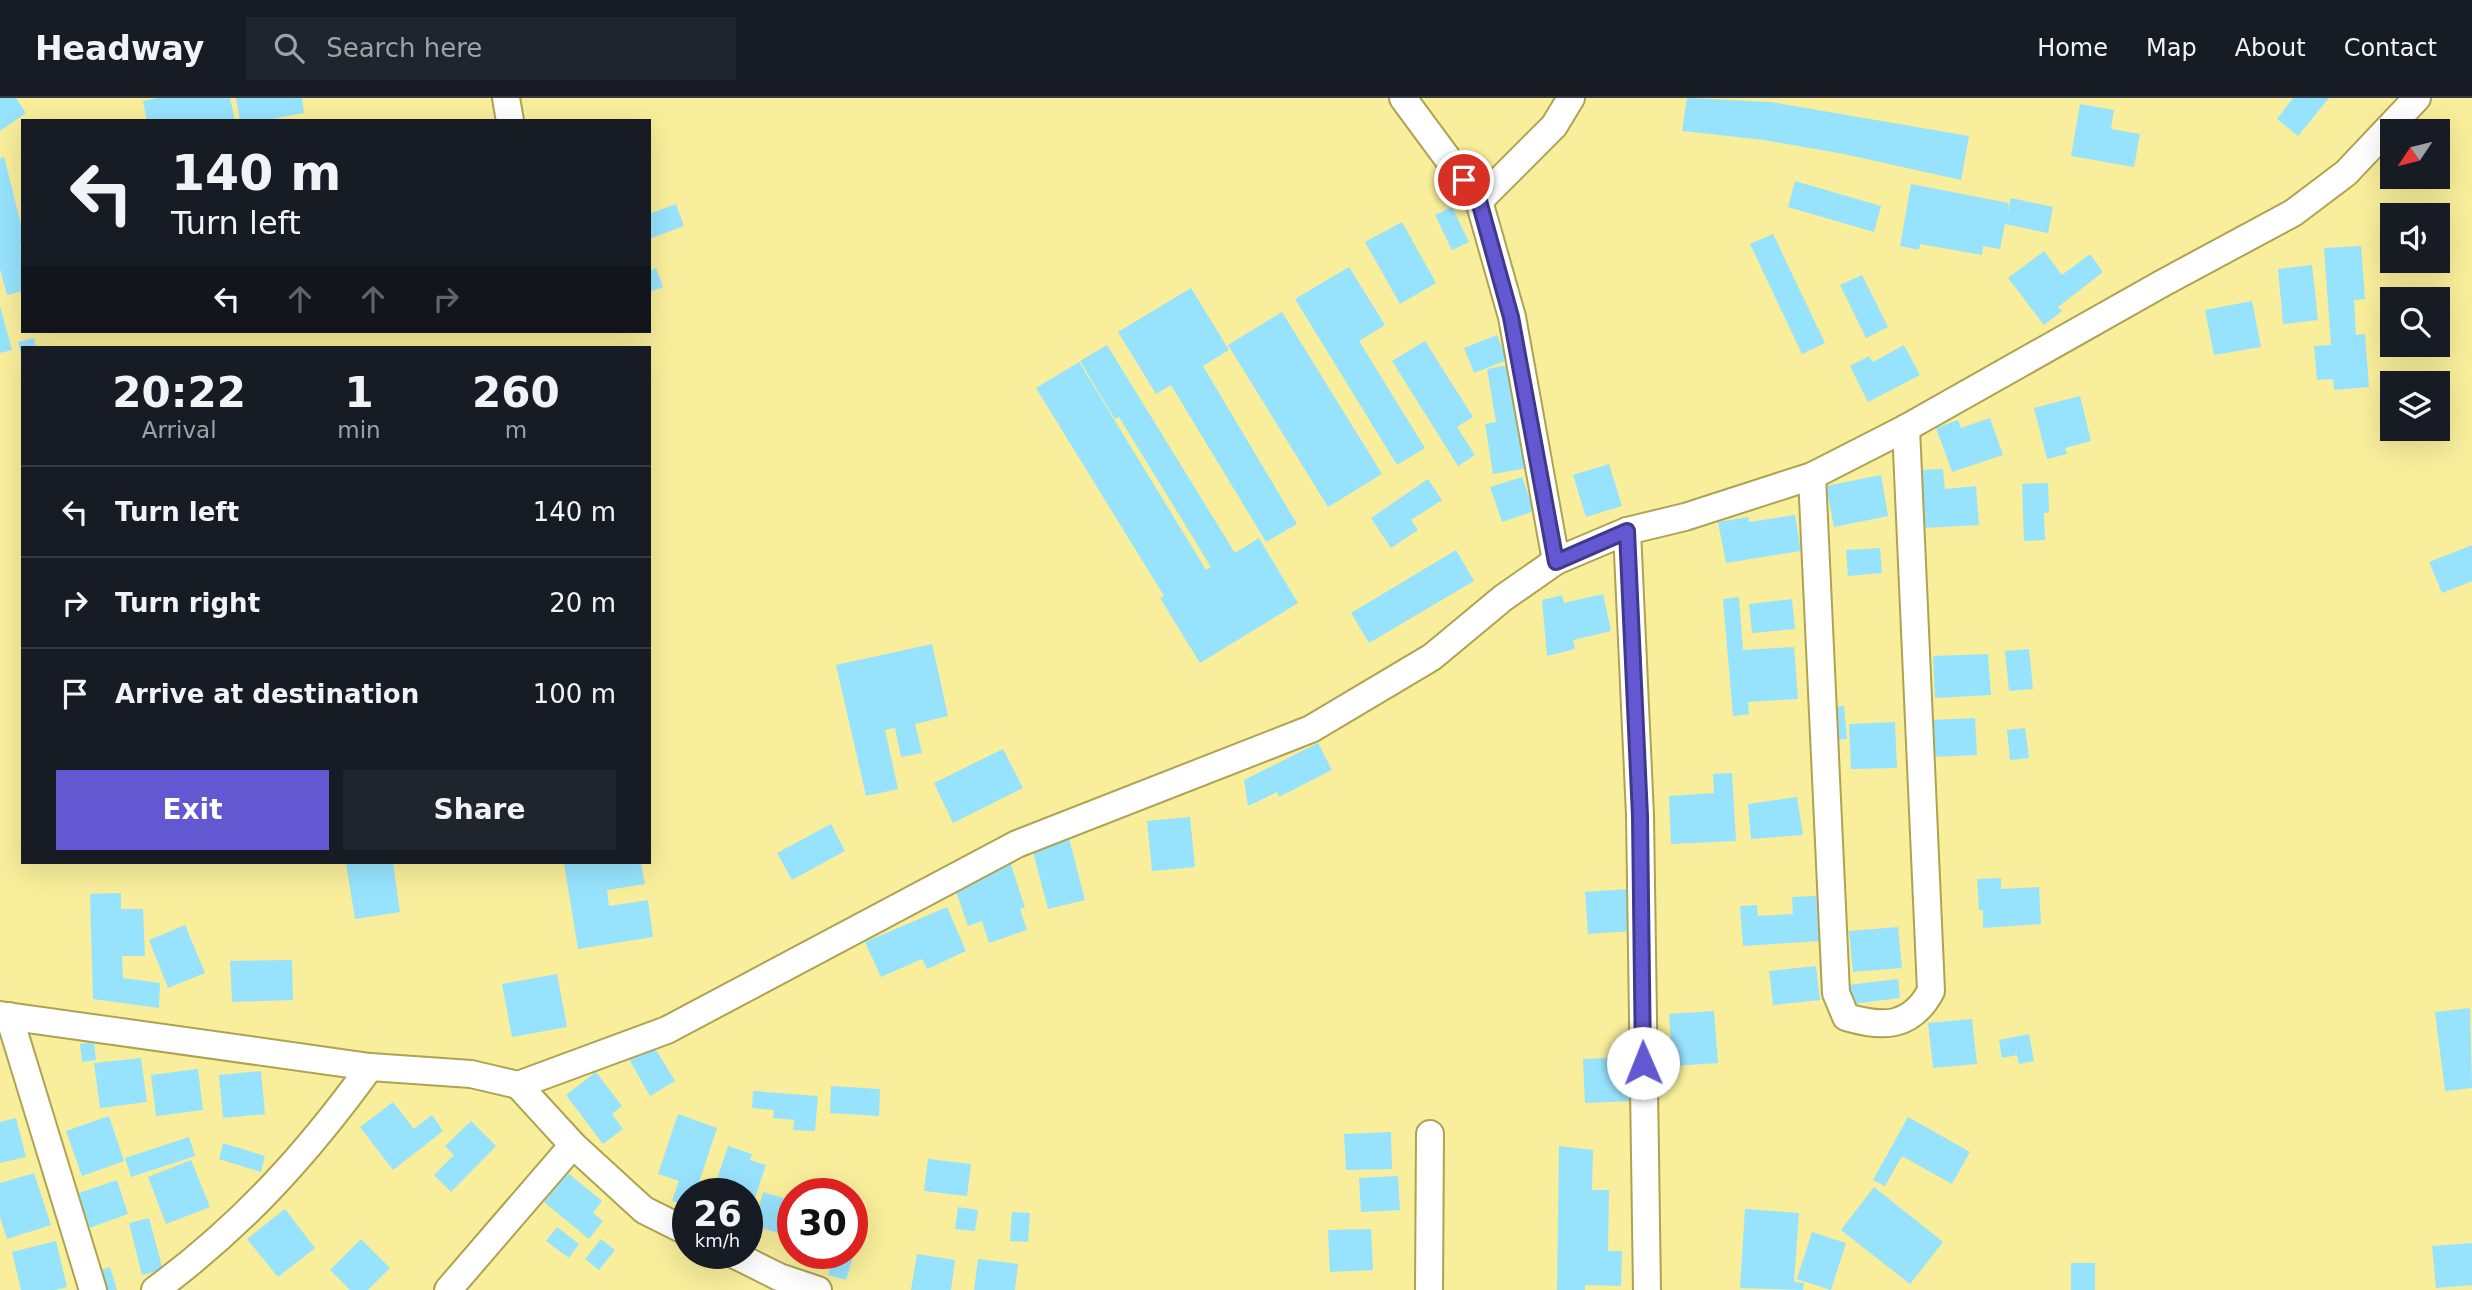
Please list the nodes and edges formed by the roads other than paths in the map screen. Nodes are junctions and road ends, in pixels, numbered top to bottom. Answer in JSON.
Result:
{"nodes":[{"id":1,"x":506,"y":98,"type":"edge"},
{"id":2,"x":1403,"y":98,"type":"edge"},
{"id":3,"x":1571,"y":98,"type":"edge"},
{"id":4,"x":2417,"y":98,"type":"edge"},
{"id":5,"x":510,"y":119,"type":"edge"},
{"id":6,"x":1479,"y":201,"type":"junction"},
{"id":7,"x":1906,"y":428,"type":"junction"},
{"id":8,"x":1812,"y":476,"type":"junction"},
{"id":9,"x":1627,"y":531,"type":"junction"},
{"id":10,"x":1556,"y":562,"type":"junction"},
{"id":11,"x":5,"y":1015,"type":"edge"},
{"id":12,"x":370,"y":1067,"type":"junction"},
{"id":13,"x":518,"y":1085,"type":"junction"},
{"id":14,"x":1430,"y":1134,"type":"dead end"},
{"id":15,"x":573,"y":1145,"type":"junction"},
{"id":16,"x":672,"y":1224,"type":"edge"},
{"id":17,"x":763,"y":1269,"type":"edge"},
{"id":18,"x":93,"y":1290,"type":"edge"},
{"id":19,"x":155,"y":1290,"type":"edge"},
{"id":20,"x":448,"y":1290,"type":"edge"},
{"id":21,"x":818,"y":1290,"type":"edge"},
{"id":22,"x":1429,"y":1290,"type":"edge"},
{"id":23,"x":1647,"y":1290,"type":"edge"}],
"edges":[{"from":1,"to":5,"type":"street"},
{"from":2,"to":6,"type":"street"},
{"from":3,"to":6,"type":"street"},
{"from":4,"to":7,"type":"street"},
{"from":6,"to":10,"type":"street"},
{"from":7,"to":8,"type":"street"},
{"from":7,"to":8,"type":"street"},
{"from":8,"to":9,"type":"street"},
{"from":9,"to":10,"type":"street"},
{"from":9,"to":23,"type":"street"},
{"from":10,"to":13,"type":"street"},
{"from":11,"to":12,"type":"street"},
{"from":11,"to":18,"type":"street"},
{"from":12,"to":13,"type":"street"},
{"from":12,"to":19,"type":"street"},
{"from":13,"to":15,"type":"street"},
{"from":14,"to":22,"type":"street"},
{"from":15,"to":16,"type":"street"},
{"from":15,"to":20,"type":"street"},
{"from":17,"to":21,"type":"street"}]}
